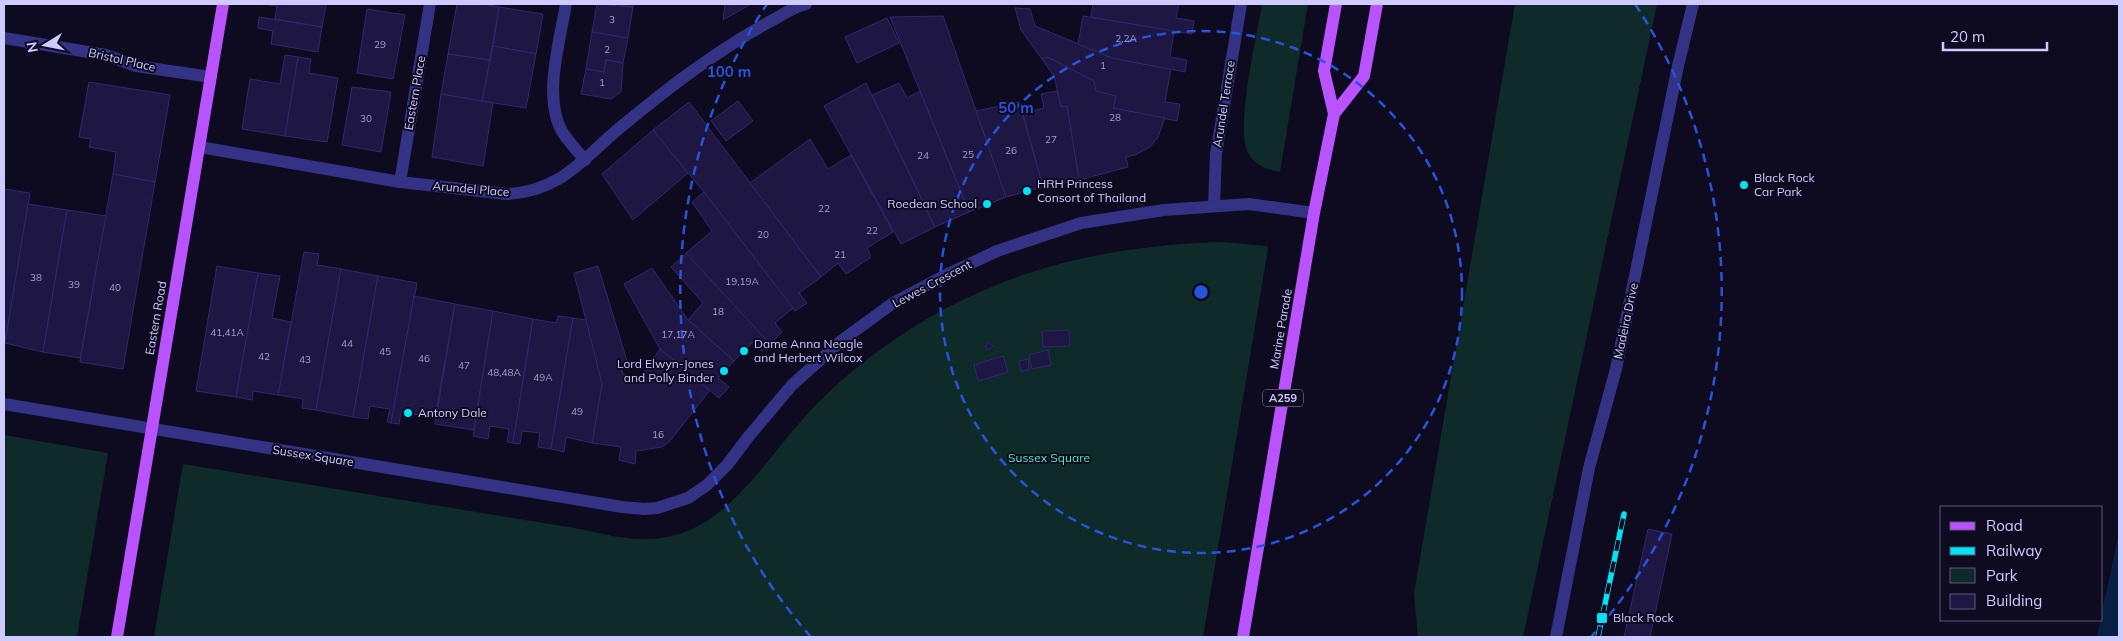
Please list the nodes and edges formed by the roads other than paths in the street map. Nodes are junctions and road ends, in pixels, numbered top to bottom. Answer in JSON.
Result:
{"nodes":[{"id":1,"x":223,"y":4,"type":"edge"},
{"id":2,"x":430,"y":4,"type":"edge"},
{"id":3,"x":566,"y":4,"type":"edge"},
{"id":4,"x":802,"y":4,"type":"edge"},
{"id":5,"x":1241,"y":4,"type":"edge"},
{"id":6,"x":1336,"y":4,"type":"edge"},
{"id":7,"x":1377,"y":4,"type":"edge"},
{"id":8,"x":1693,"y":4,"type":"edge"},
{"id":9,"x":4,"y":38,"type":"edge"},
{"id":10,"x":211,"y":77,"type":"junction"},
{"id":11,"x":1334,"y":114,"type":"junction"},
{"id":12,"x":200,"y":147,"type":"junction"},
{"id":13,"x":584,"y":160,"type":"junction"},
{"id":14,"x":400,"y":182,"type":"junction"},
{"id":15,"x":1214,"y":205,"type":"junction"},
{"id":16,"x":1314,"y":213,"type":"junction"},
{"id":17,"x":4,"y":404,"type":"edge"},
{"id":18,"x":151,"y":427,"type":"junction"},
{"id":19,"x":622,"y":507,"type":"joint"},
{"id":20,"x":117,"y":637,"type":"edge"},
{"id":21,"x":1243,"y":637,"type":"edge"},
{"id":22,"x":1556,"y":637,"type":"edge"}],
"edges":[{"from":1,"to":10,"type":"main road","name":"Eastern Road"},
{"from":2,"to":14,"type":"street","name":"Eastern Place"},
{"from":3,"to":13,"type":"street"},
{"from":4,"to":13,"type":"street","name":"Arundel Place"},
{"from":5,"to":15,"type":"street","name":"Arundel Terrace"},
{"from":6,"to":11,"type":"main road","name":"Marine Parade","number":"A259"},
{"from":7,"to":11,"type":"main road","name":"Marine Parade","number":"A259"},
{"from":8,"to":22,"type":"street","name":"Madeira Drive"},
{"from":9,"to":10,"type":"street","name":"Bristol Place"},
{"from":10,"to":12,"type":"main road","name":"Eastern Road"},
{"from":11,"to":16,"type":"main road","name":"Marine Parade","number":"A259"},
{"from":12,"to":14,"type":"street","name":"Arundel Place"},
{"from":12,"to":18,"type":"main road","name":"Eastern Road"},
{"from":13,"to":14,"type":"street","name":"Arundel Place"},
{"from":15,"to":16,"type":"street","name":"Lewes Crescent"},
{"from":15,"to":19,"type":"street","name":"Lewes Crescent"},
{"from":16,"to":21,"type":"main road","name":"Marine Parade","number":"A259"},
{"from":17,"to":18,"type":"street","name":"Sussex Square"},
{"from":18,"to":19,"type":"street","name":"Sussex Square"},
{"from":18,"to":20,"type":"main road","name":"Eastern Road"}]}
